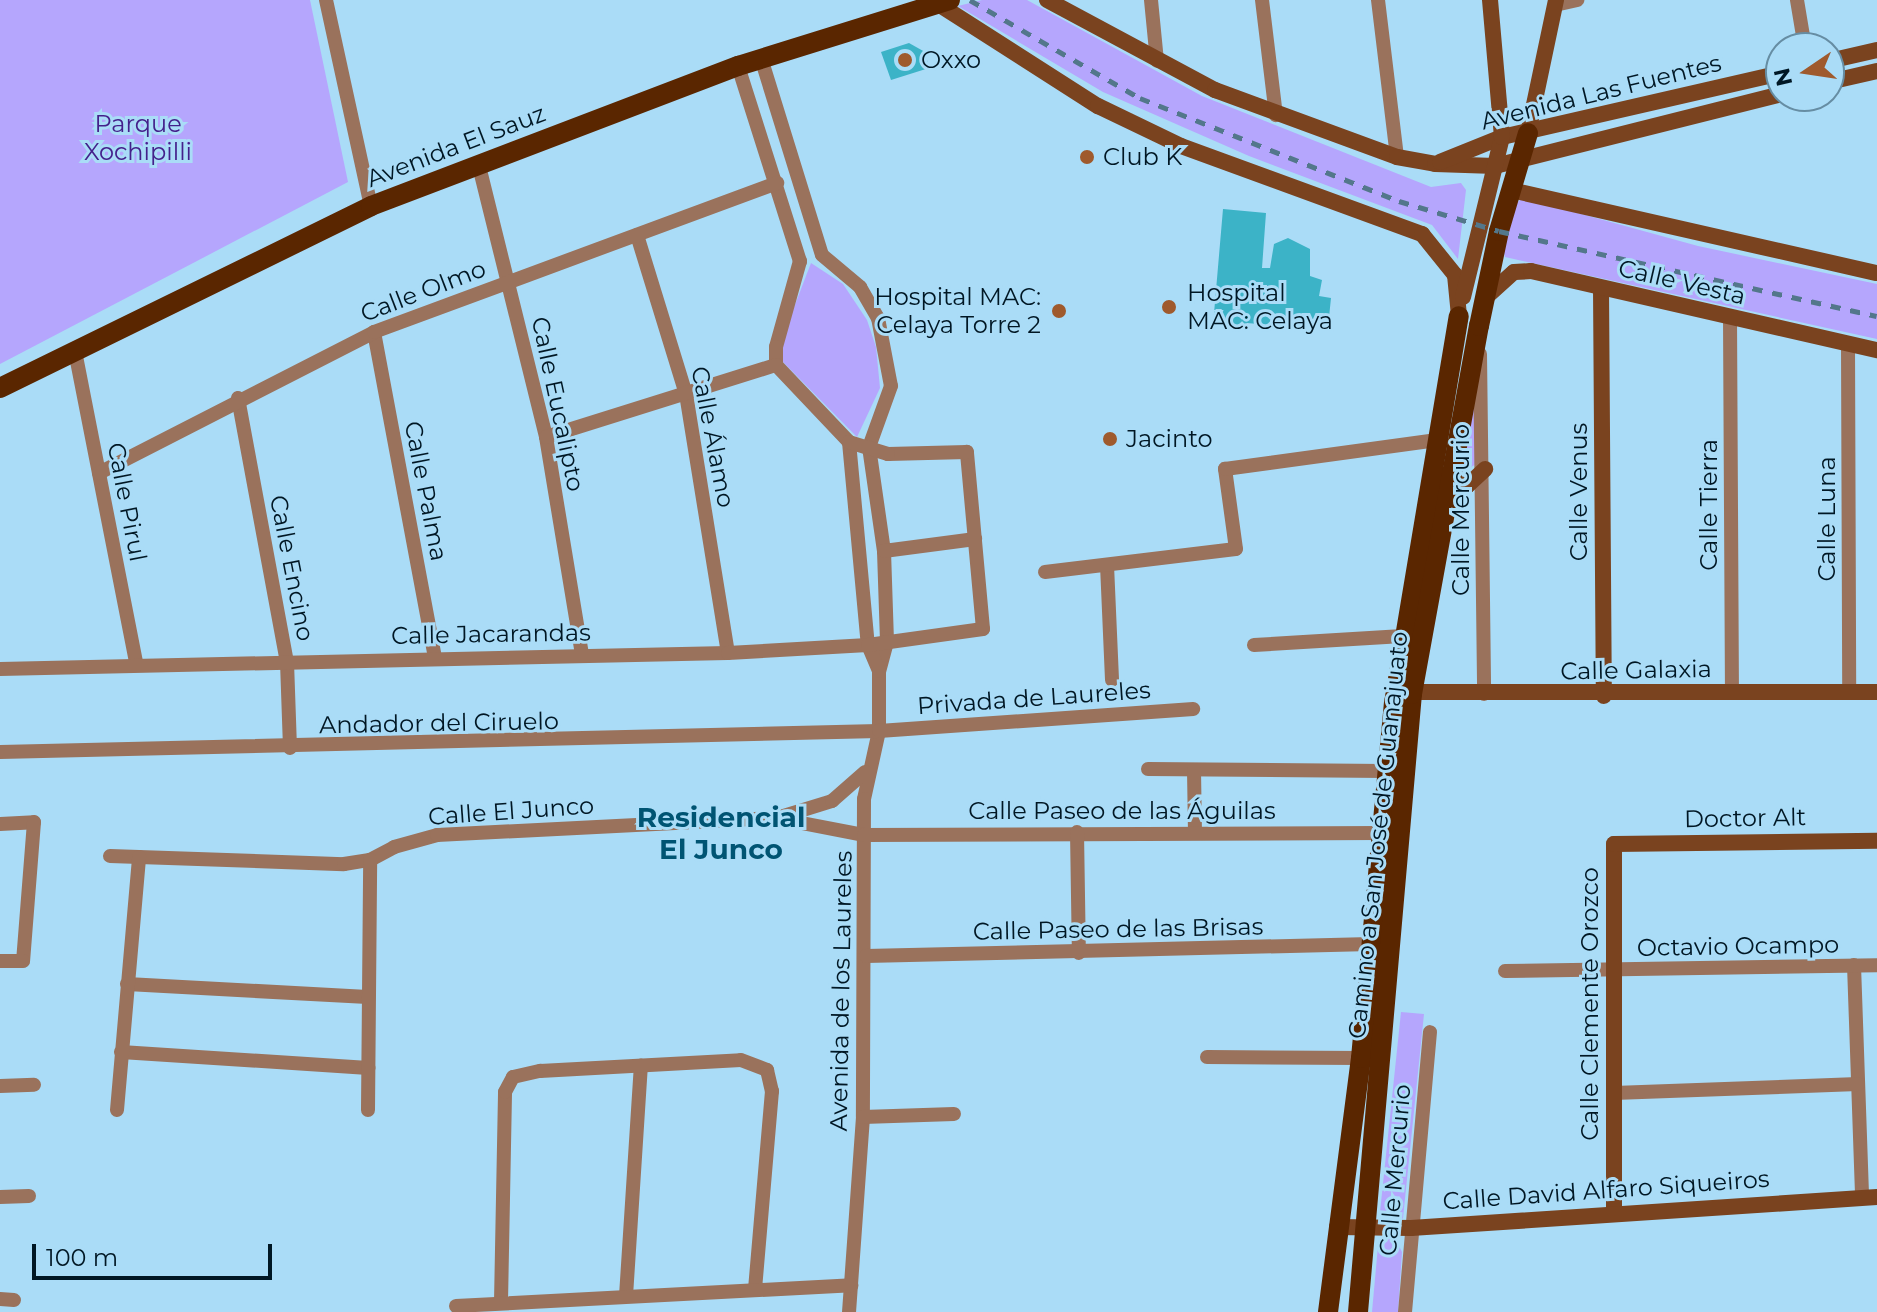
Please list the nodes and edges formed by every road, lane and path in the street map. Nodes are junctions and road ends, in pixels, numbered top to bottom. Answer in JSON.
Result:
{"nodes":[{"id":1,"x":326,"y":0,"type":"edge"},
{"id":2,"x":1047,"y":0,"type":"edge"},
{"id":3,"x":1151,"y":0,"type":"edge"},
{"id":4,"x":1262,"y":0,"type":"edge"},
{"id":5,"x":1378,"y":0,"type":"edge"},
{"id":6,"x":1490,"y":0,"type":"edge"},
{"id":7,"x":1577,"y":0,"type":"edge"},
{"id":8,"x":1797,"y":0,"type":"edge"},
{"id":9,"x":940,"y":1,"type":"edge"},
{"id":10,"x":1555,"y":3,"type":"edge"},
{"id":11,"x":1802,"y":32,"type":"edge"},
{"id":12,"x":1877,"y":50,"type":"edge"},
{"id":13,"x":1845,"y":57,"type":"edge"},
{"id":14,"x":761,"y":58,"type":"junction"},
{"id":15,"x":1157,"y":61,"type":"junction"},
{"id":16,"x":738,"y":66,"type":"junction"},
{"id":17,"x":1877,"y":71,"type":"edge"},
{"id":18,"x":1765,"y":77,"type":"edge"},
{"id":19,"x":1845,"y":78,"type":"edge"},
{"id":20,"x":1765,"y":98,"type":"edge"},
{"id":21,"x":1276,"y":115,"type":"junction"},
{"id":22,"x":1528,"y":133,"type":"junction"},
{"id":23,"x":1502,"y":137,"type":"junction"},
{"id":24,"x":1397,"y":157,"type":"junction"},
{"id":25,"x":1521,"y":161,"type":"junction"},
{"id":26,"x":1435,"y":164,"type":"junction"},
{"id":27,"x":479,"y":166,"type":"junction"},
{"id":28,"x":1495,"y":166,"type":"junction"},
{"id":29,"x":777,"y":183,"type":"junction"},
{"id":30,"x":1511,"y":190,"type":"junction"},
{"id":31,"x":371,"y":206,"type":"junction"},
{"id":32,"x":637,"y":235,"type":"junction"},
{"id":33,"x":1877,"y":273,"type":"edge"},
{"id":34,"x":508,"y":282,"type":"junction"},
{"id":35,"x":1601,"y":288,"type":"junction"},
{"id":36,"x":1485,"y":298,"type":"junction"},
{"id":37,"x":1459,"y":316,"type":"junction"},
{"id":38,"x":1730,"y":317,"type":"junction"},
{"id":39,"x":1479,"y":326,"type":"junction"},
{"id":40,"x":374,"y":332,"type":"junction"},
{"id":41,"x":1848,"y":344,"type":"junction"},
{"id":42,"x":1877,"y":350,"type":"edge"},
{"id":43,"x":75,"y":351,"type":"junction"},
{"id":44,"x":776,"y":365,"type":"junction"},
{"id":45,"x":0,"y":388,"type":"edge"},
{"id":46,"x":686,"y":394,"type":"junction"},
{"id":47,"x":238,"y":398,"type":"junction"},
{"id":48,"x":546,"y":437,"type":"junction"},
{"id":49,"x":1437,"y":440,"type":"junction"},
{"id":50,"x":849,"y":442,"type":"junction"},
{"id":51,"x":869,"y":447,"type":"junction"},
{"id":52,"x":1485,"y":469,"type":"junction"},
{"id":53,"x":99,"y":473,"type":"junction"},
{"id":54,"x":1440,"y":477,"type":"junction"},
{"id":55,"x":975,"y":539,"type":"junction"},
{"id":56,"x":884,"y":551,"type":"junction"},
{"id":57,"x":1107,"y":565,"type":"junction"},
{"id":58,"x":1045,"y":572,"type":"dead end"},
{"id":59,"x":1403,"y":636,"type":"junction"},
{"id":60,"x":887,"y":642,"type":"junction"},
{"id":61,"x":868,"y":645,"type":"junction"},
{"id":62,"x":1254,"y":645,"type":"dead end"},
{"id":63,"x":728,"y":653,"type":"junction"},
{"id":64,"x":582,"y":654,"type":"junction"},
{"id":65,"x":435,"y":658,"type":"junction"},
{"id":66,"x":136,"y":662,"type":"junction"},
{"id":67,"x":287,"y":662,"type":"junction"},
{"id":68,"x":0,"y":669,"type":"edge"},
{"id":69,"x":879,"y":671,"type":"junction"},
{"id":70,"x":1112,"y":680,"type":"dead end"},
{"id":71,"x":1877,"y":692,"type":"edge"},
{"id":72,"x":1404,"y":693,"type":"junction"},
{"id":73,"x":1732,"y":693,"type":"junction"},
{"id":74,"x":1849,"y":693,"type":"junction"},
{"id":75,"x":1484,"y":694,"type":"junction"},
{"id":76,"x":1604,"y":696,"type":"junction"},
{"id":77,"x":1193,"y":709,"type":"dead end"},
{"id":78,"x":879,"y":731,"type":"junction"},
{"id":79,"x":290,"y":748,"type":"junction"},
{"id":80,"x":0,"y":752,"type":"edge"},
{"id":81,"x":868,"y":766,"type":"junction"},
{"id":82,"x":1148,"y":769,"type":"dead end"},
{"id":83,"x":1194,"y":770,"type":"junction"},
{"id":84,"x":1386,"y":771,"type":"junction"},
{"id":85,"x":777,"y":818,"type":"junction"},
{"id":86,"x":0,"y":824,"type":"edge"},
{"id":87,"x":1077,"y":832,"type":"junction"},
{"id":88,"x":1195,"y":833,"type":"junction"},
{"id":89,"x":1379,"y":833,"type":"junction"},
{"id":90,"x":864,"y":835,"type":"junction"},
{"id":91,"x":1877,"y":841,"type":"edge"},
{"id":92,"x":1614,"y":844,"type":"joint"},
{"id":93,"x":110,"y":856,"type":"dead end"},
{"id":94,"x":139,"y":857,"type":"junction"},
{"id":95,"x":370,"y":860,"type":"junction"},
{"id":96,"x":1371,"y":944,"type":"junction"},
{"id":97,"x":1079,"y":953,"type":"junction"},
{"id":98,"x":866,"y":956,"type":"junction"},
{"id":99,"x":0,"y":961,"type":"edge"},
{"id":100,"x":1854,"y":965,"type":"junction"},
{"id":101,"x":1877,"y":965,"type":"edge"},
{"id":102,"x":1614,"y":970,"type":"junction"},
{"id":103,"x":1505,"y":971,"type":"dead end"},
{"id":104,"x":127,"y":984,"type":"junction"},
{"id":105,"x":368,"y":997,"type":"junction"},
{"id":106,"x":1430,"y":1032,"type":"dead end"},
{"id":107,"x":121,"y":1052,"type":"junction"},
{"id":108,"x":1207,"y":1057,"type":"dead end"},
{"id":109,"x":1361,"y":1058,"type":"junction"},
{"id":110,"x":641,"y":1065,"type":"junction"},
{"id":111,"x":368,"y":1068,"type":"junction"},
{"id":112,"x":1381,"y":1077,"type":"junction"},
{"id":113,"x":1858,"y":1084,"type":"junction"},
{"id":114,"x":34,"y":1085,"type":"dead end"},
{"id":115,"x":0,"y":1086,"type":"edge"},
{"id":116,"x":1614,"y":1093,"type":"junction"},
{"id":117,"x":117,"y":1110,"type":"dead end"},
{"id":118,"x":368,"y":1110,"type":"dead end"},
{"id":119,"x":954,"y":1114,"type":"dead end"},
{"id":120,"x":863,"y":1117,"type":"junction"},
{"id":121,"x":29,"y":1196,"type":"dead end"},
{"id":122,"x":0,"y":1197,"type":"edge"},
{"id":123,"x":1869,"y":1198,"type":"edge"},
{"id":124,"x":1614,"y":1212,"type":"junction"},
{"id":125,"x":1366,"y":1225,"type":"junction"},
{"id":126,"x":1337,"y":1227,"type":"junction"},
{"id":127,"x":1411,"y":1228,"type":"junction"},
{"id":128,"x":851,"y":1285,"type":"junction"},
{"id":129,"x":755,"y":1289,"type":"junction"},
{"id":130,"x":626,"y":1296,"type":"junction"},
{"id":131,"x":501,"y":1302,"type":"junction"},
{"id":132,"x":456,"y":1306,"type":"dead end"},
{"id":133,"x":849,"y":1312,"type":"edge"},
{"id":134,"x":1328,"y":1312,"type":"edge"},
{"id":135,"x":1358,"y":1312,"type":"edge"},
{"id":136,"x":1405,"y":1312,"type":"edge"}],
"edges":[{"from":1,"to":31,"type":"street"},
{"from":2,"to":15,"type":"main road","name":"Avenida Las Fuentes"},
{"from":3,"to":15,"type":"street"},
{"from":4,"to":21,"type":"street"},
{"from":5,"to":24,"type":"street"},
{"from":6,"to":23,"type":"main road","name":"Camino a San José de Guanajuato"},
{"from":7,"to":10,"type":"street"},
{"from":8,"to":11,"type":"street"},
{"from":9,"to":14,"type":"main road","name":"Avenida El Sauz"},
{"from":9,"to":37,"type":"main road"},
{"from":10,"to":22,"type":"main road"},
{"from":12,"to":13,"type":"main road"},
{"from":14,"to":16,"type":"main road","name":"Avenida El Sauz"},
{"from":14,"to":51,"type":"street","name":"Avenida de los Laureles"},
{"from":15,"to":21,"type":"main road","name":"Avenida Las Fuentes"},
{"from":16,"to":27,"type":"main road","name":"Avenida El Sauz"},
{"from":16,"to":29,"type":"street"},
{"from":17,"to":19,"type":"main road"},
{"from":18,"to":22,"type":"main road","name":"Avenida Las Fuentes"},
{"from":20,"to":25,"type":"main road","name":"Avenida Las Fuentes"},
{"from":21,"to":24,"type":"main road","name":"Avenida Las Fuentes"},
{"from":22,"to":23,"type":"main road","name":"Avenida Las Fuentes"},
{"from":22,"to":25,"type":"main road","name":"Camino a San José de Guanajuato"},
{"from":23,"to":26,"type":"main road","name":"Avenida Las Fuentes"},
{"from":23,"to":28,"type":"main road","name":"Camino a San José de Guanajuato"},
{"from":24,"to":26,"type":"main road","name":"Avenida Las Fuentes"},
{"from":25,"to":28,"type":"main road","name":"Avenida Las Fuentes"},
{"from":25,"to":30,"type":"main road","name":"Camino a San José de Guanajuato"},
{"from":26,"to":28,"type":"main road","name":"Avenida Las Fuentes"},
{"from":27,"to":31,"type":"main road","name":"Avenida El Sauz"},
{"from":27,"to":34,"type":"street","name":"Calle Eucalipto"},
{"from":28,"to":37,"type":"main road","name":"Camino a San José de Guanajuato"},
{"from":29,"to":32,"type":"street","name":"Calle Olmo"},
{"from":29,"to":44,"type":"street"},
{"from":30,"to":33,"type":"main road"},
{"from":30,"to":36,"type":"main road","name":"Camino a San José de Guanajuato"},
{"from":31,"to":43,"type":"main road","name":"Avenida El Sauz"},
{"from":32,"to":34,"type":"street","name":"Calle Olmo"},
{"from":32,"to":46,"type":"street","name":"Calle Álamo"},
{"from":34,"to":40,"type":"street","name":"Calle Olmo"},
{"from":34,"to":48,"type":"street","name":"Calle Eucalipto"},
{"from":35,"to":36,"type":"main road","name":"Calle Vesta"},
{"from":35,"to":38,"type":"main road","name":"Calle Vesta"},
{"from":35,"to":76,"type":"main road","name":"Calle Venus"},
{"from":36,"to":39,"type":"main road","name":"Camino a San José de Guanajuato"},
{"from":37,"to":49,"type":"main road","name":"Camino a San José de Guanajuato"},
{"from":38,"to":41,"type":"main road","name":"Calle Vesta"},
{"from":38,"to":73,"type":"street","name":"Calle Tierra"},
{"from":39,"to":52,"type":"street","name":"Calle Mercurio"},
{"from":39,"to":54,"type":"main road","name":"Camino a San José de Guanajuato"},
{"from":40,"to":47,"type":"street","name":"Calle Olmo"},
{"from":40,"to":65,"type":"street","name":"Calle Palma"},
{"from":41,"to":42,"type":"main road","name":"Calle Vesta"},
{"from":41,"to":74,"type":"street","name":"Calle Luna"},
{"from":43,"to":45,"type":"main road","name":"Avenida El Sauz"},
{"from":43,"to":53,"type":"street","name":"Calle Pirul"},
{"from":44,"to":46,"type":"street"},
{"from":44,"to":50,"type":"street"},
{"from":46,"to":48,"type":"street"},
{"from":46,"to":63,"type":"street","name":"Calle Álamo"},
{"from":47,"to":53,"type":"street","name":"Calle Olmo"},
{"from":47,"to":67,"type":"street","name":"Calle Encino"},
{"from":48,"to":64,"type":"street","name":"Calle Eucalipto"},
{"from":49,"to":54,"type":"main road","name":"Camino a San José de Guanajuato"},
{"from":49,"to":57,"type":"street"},
{"from":50,"to":51,"type":"street"},
{"from":50,"to":61,"type":"street","name":"Avenida de los Laureles"},
{"from":51,"to":55,"type":"street"},
{"from":51,"to":56,"type":"street","name":"Avenida de los Laureles"},
{"from":52,"to":54,"type":"main road"},
{"from":52,"to":75,"type":"street","name":"Calle Mercurio"},
{"from":53,"to":66,"type":"street","name":"Calle Pirul"},
{"from":54,"to":59,"type":"main road","name":"Camino a San José de Guanajuato"},
{"from":54,"to":72,"type":"main road","name":"Camino a San José de Guanajuato"},
{"from":55,"to":56,"type":"street"},
{"from":55,"to":60,"type":"street","name":"Calle Jacarandas"},
{"from":56,"to":60,"type":"street","name":"Avenida de los Laureles"},
{"from":57,"to":58,"type":"street"},
{"from":57,"to":70,"type":"street"},
{"from":59,"to":62,"type":"street"},
{"from":59,"to":72,"type":"main road","name":"Camino a San José de Guanajuato"},
{"from":60,"to":61,"type":"street","name":"Calle Jacarandas"},
{"from":60,"to":69,"type":"street","name":"Avenida de los Laureles"},
{"from":61,"to":63,"type":"street","name":"Calle Jacarandas"},
{"from":61,"to":69,"type":"street","name":"Avenida de los Laureles"},
{"from":63,"to":64,"type":"street","name":"Calle Jacarandas"},
{"from":64,"to":65,"type":"street","name":"Calle Jacarandas"},
{"from":65,"to":67,"type":"street","name":"Calle Jacarandas"},
{"from":66,"to":67,"type":"street","name":"Calle Jacarandas"},
{"from":66,"to":68,"type":"street","name":"Calle Jacarandas"},
{"from":67,"to":79,"type":"street","name":"Calle Encino"},
{"from":69,"to":78,"type":"street","name":"Avenida de los Laureles"},
{"from":71,"to":74,"type":"main road","name":"Calle Galaxia"},
{"from":72,"to":75,"type":"main road","name":"Calle Galaxia"},
{"from":72,"to":84,"type":"main road","name":"Camino a San José de Guanajuato"},
{"from":72,"to":112,"type":"main road","name":"Camino a San José de Guanajuato"},
{"from":73,"to":74,"type":"main road","name":"Calle Galaxia"},
{"from":73,"to":76,"type":"main road","name":"Calle Galaxia"},
{"from":75,"to":76,"type":"main road","name":"Calle Galaxia"},
{"from":77,"to":78,"type":"street","name":"Privada de Laureles"},
{"from":78,"to":79,"type":"street","name":"Andador del Ciruelo"},
{"from":78,"to":81,"type":"street","name":"Avenida de los Laureles"},
{"from":79,"to":80,"type":"street","name":"Andador del Ciruelo"},
{"from":81,"to":85,"type":"street","name":"Calle El Junco"},
{"from":81,"to":90,"type":"street","name":"Avenida de los Laureles"},
{"from":82,"to":83,"type":"street"},
{"from":83,"to":84,"type":"street"},
{"from":83,"to":88,"type":"street"},
{"from":84,"to":89,"type":"main road","name":"Camino a San José de Guanajuato"},
{"from":85,"to":90,"type":"street","name":"Calle El Junco"},
{"from":85,"to":95,"type":"street","name":"Calle El Junco"},
{"from":86,"to":99,"type":"street"},
{"from":87,"to":88,"type":"street","name":"Calle Paseo de las Águilas"},
{"from":87,"to":90,"type":"street","name":"Calle Paseo de las Águilas"},
{"from":87,"to":97,"type":"street"},
{"from":88,"to":89,"type":"street","name":"Calle Paseo de las Águilas"},
{"from":89,"to":96,"type":"main road","name":"Camino a San José de Guanajuato"},
{"from":90,"to":98,"type":"street","name":"Avenida de los Laureles"},
{"from":91,"to":92,"type":"main road","name":"Doctor Alt"},
{"from":92,"to":102,"type":"main road","name":"Calle Clemente Orozco"},
{"from":93,"to":94,"type":"street","name":"Calle El Junco"},
{"from":94,"to":95,"type":"street","name":"Calle El Junco"},
{"from":94,"to":104,"type":"street"},
{"from":95,"to":105,"type":"street"},
{"from":96,"to":97,"type":"street","name":"Calle Paseo de las Brisas"},
{"from":96,"to":109,"type":"main road","name":"Camino a San José de Guanajuato"},
{"from":96,"to":112,"type":"main road"},
{"from":97,"to":98,"type":"street","name":"Calle Paseo de las Brisas"},
{"from":98,"to":120,"type":"street","name":"Avenida de los Laureles"},
{"from":100,"to":101,"type":"street","name":"Octavio Ocampo"},
{"from":100,"to":102,"type":"street","name":"Octavio Ocampo"},
{"from":100,"to":113,"type":"street"},
{"from":102,"to":103,"type":"street","name":"Octavio Ocampo"},
{"from":102,"to":116,"type":"main road","name":"Calle Clemente Orozco"},
{"from":104,"to":105,"type":"street"},
{"from":104,"to":107,"type":"street"},
{"from":105,"to":111,"type":"street"},
{"from":106,"to":127,"type":"street","name":"Calle Mercurio"},
{"from":107,"to":111,"type":"street"},
{"from":107,"to":117,"type":"street"},
{"from":108,"to":109,"type":"street"},
{"from":109,"to":126,"type":"main road","name":"Camino a San José de Guanajuato"},
{"from":110,"to":129,"type":"street"},
{"from":110,"to":130,"type":"street"},
{"from":110,"to":131,"type":"street"},
{"from":111,"to":118,"type":"street"},
{"from":112,"to":125,"type":"main road","name":"Camino a San José de Guanajuato"},
{"from":113,"to":116,"type":"street"},
{"from":113,"to":123,"type":"street"},
{"from":114,"to":115,"type":"street"},
{"from":116,"to":124,"type":"main road","name":"Calle Clemente Orozco"},
{"from":119,"to":120,"type":"street"},
{"from":120,"to":128,"type":"street","name":"Avenida de los Laureles"},
{"from":121,"to":122,"type":"street"},
{"from":123,"to":124,"type":"main road","name":"Calle David Alfaro Siqueiros"},
{"from":124,"to":127,"type":"main road","name":"Calle David Alfaro Siqueiros"},
{"from":125,"to":126,"type":"main road","name":"Calle David Alfaro Siqueiros"},
{"from":125,"to":127,"type":"main road","name":"Calle David Alfaro Siqueiros"},
{"from":125,"to":135,"type":"main road","name":"Camino a San José de Guanajuato"},
{"from":126,"to":134,"type":"main road","name":"Camino a San José de Guanajuato"},
{"from":127,"to":136,"type":"street","name":"Calle Mercurio"},
{"from":128,"to":129,"type":"street"},
{"from":128,"to":133,"type":"street","name":"Avenida de los Laureles"},
{"from":129,"to":130,"type":"street"},
{"from":130,"to":131,"type":"street"},
{"from":131,"to":132,"type":"street"}]}
